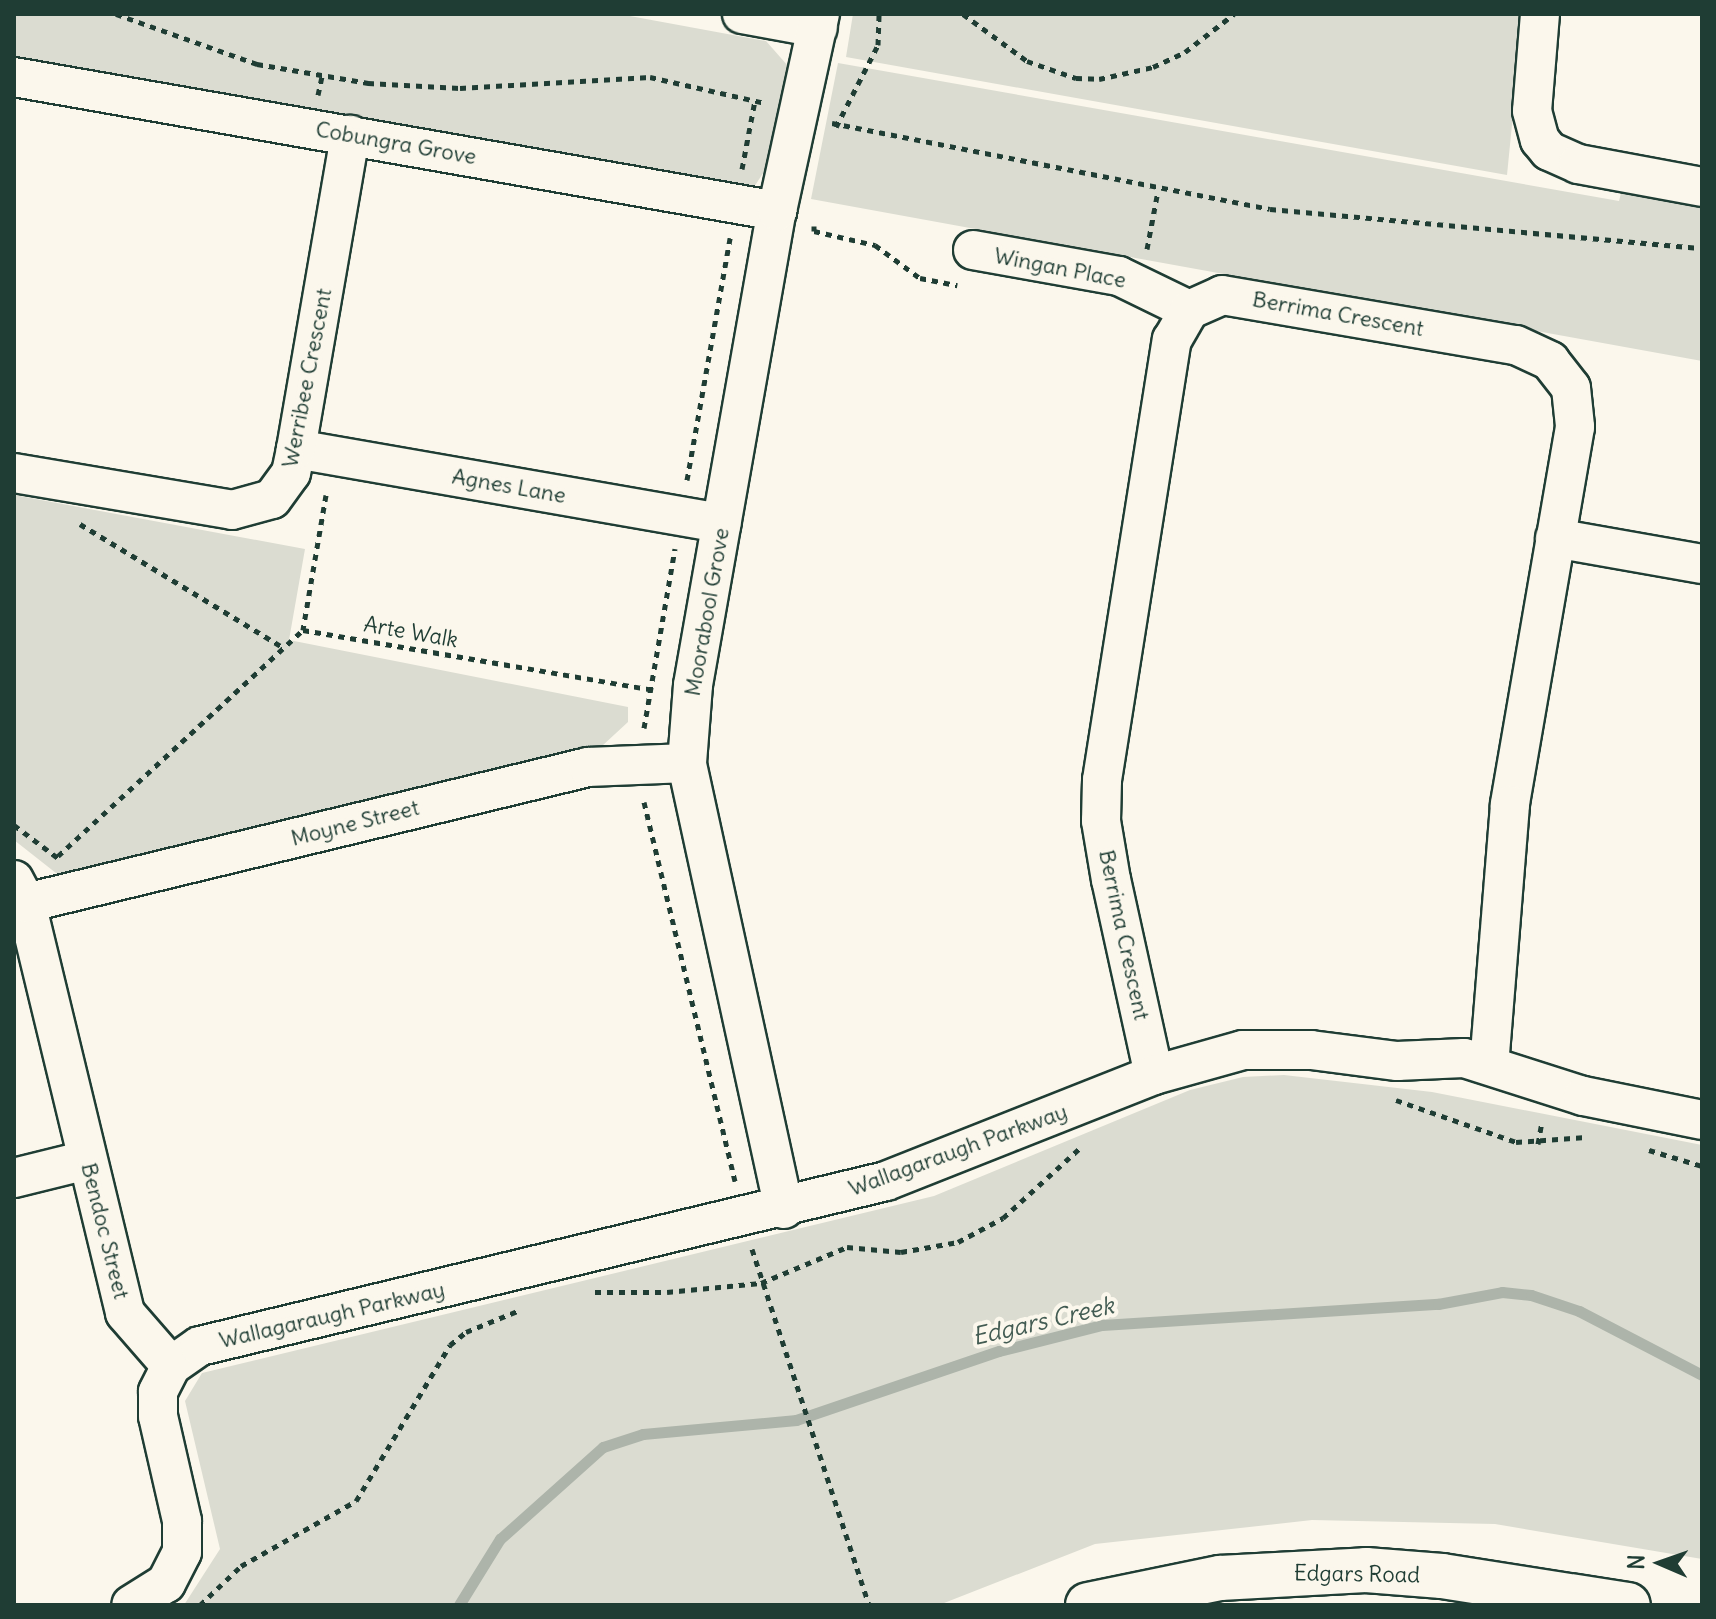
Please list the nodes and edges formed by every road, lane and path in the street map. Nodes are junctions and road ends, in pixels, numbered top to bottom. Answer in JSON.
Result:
{"nodes":[{"id":1,"x":116,"y":14,"type":"edge"},
{"id":2,"x":742,"y":14,"type":"edge"},
{"id":3,"x":879,"y":14,"type":"edge"},
{"id":4,"x":963,"y":14,"type":"edge"},
{"id":5,"x":1234,"y":14,"type":"edge"},
{"id":6,"x":1540,"y":14,"type":"edge"},
{"id":7,"x":819,"y":21,"type":"edge"},
{"id":8,"x":14,"y":77,"type":"edge"},
{"id":9,"x":799,"y":115,"type":"junction"},
{"id":10,"x":837,"y":124,"type":"junction"},
{"id":11,"x":350,"y":135,"type":"junction"},
{"id":12,"x":1702,"y":187,"type":"edge"},
{"id":13,"x":777,"y":211,"type":"junction"},
{"id":14,"x":1702,"y":248,"type":"edge"},
{"id":15,"x":973,"y":250,"type":"dead end"},
{"id":16,"x":1189,"y":310,"type":"junction"},
{"id":17,"x":296,"y":449,"type":"junction"},
{"id":18,"x":14,"y":473,"type":"edge"},
{"id":19,"x":326,"y":495,"type":"dead end"},
{"id":20,"x":65,"y":516,"type":"dead end"},
{"id":21,"x":722,"y":523,"type":"junction"},
{"id":22,"x":1555,"y":538,"type":"junction"},
{"id":23,"x":1702,"y":564,"type":"edge"},
{"id":24,"x":303,"y":630,"type":"junction"},
{"id":25,"x":284,"y":648,"type":"junction"},
{"id":26,"x":649,"y":689,"type":"dead end"},
{"id":27,"x":687,"y":763,"type":"junction"},
{"id":28,"x":14,"y":825,"type":"edge"},
{"id":29,"x":58,"y":856,"type":"junction"},
{"id":30,"x":20,"y":891,"type":"edge"},
{"id":31,"x":64,"y":894,"type":"junction"},
{"id":32,"x":1489,"y":1064,"type":"junction"},
{"id":33,"x":1154,"y":1075,"type":"junction"},
{"id":34,"x":1386,"y":1098,"type":"dead end"},
{"id":35,"x":1702,"y":1120,"type":"edge"},
{"id":36,"x":1597,"y":1135,"type":"dead end"},
{"id":37,"x":1093,"y":1140,"type":"dead end"},
{"id":38,"x":1642,"y":1148,"type":"dead end"},
{"id":39,"x":87,"y":1160,"type":"junction"},
{"id":40,"x":1702,"y":1166,"type":"edge"},
{"id":41,"x":14,"y":1178,"type":"edge"},
{"id":42,"x":784,"y":1209,"type":"junction"},
{"id":43,"x":591,"y":1292,"type":"dead end"},
{"id":44,"x":533,"y":1305,"type":"dead end"},
{"id":45,"x":769,"y":1307,"type":"dead end"},
{"id":46,"x":171,"y":1366,"type":"junction"},
{"id":47,"x":131,"y":1605,"type":"edge"},
{"id":48,"x":200,"y":1605,"type":"edge"},
{"id":49,"x":869,"y":1605,"type":"edge"},
{"id":50,"x":1088,"y":1605,"type":"edge"},
{"id":51,"x":1628,"y":1605,"type":"edge"}],
"edges":[{"from":1,"to":9,"type":"path"},
{"from":2,"to":7,"type":"street"},
{"from":3,"to":10,"type":"path"},
{"from":4,"to":5,"type":"path"},
{"from":6,"to":12,"type":"street"},
{"from":7,"to":9,"type":"street","name":"Moorabool Grove"},
{"from":8,"to":11,"type":"street","name":"Cobungra Grove"},
{"from":9,"to":10,"type":"path"},
{"from":9,"to":13,"type":"street","name":"Moorabool Grove"},
{"from":10,"to":14,"type":"path"},
{"from":11,"to":13,"type":"street","name":"Cobungra Grove"},
{"from":11,"to":17,"type":"street","name":"Werribee Crescent"},
{"from":13,"to":21,"type":"street","name":"Moorabool Grove"},
{"from":15,"to":16,"type":"street","name":"Wingan Place"},
{"from":16,"to":22,"type":"street","name":"Berrima Crescent"},
{"from":16,"to":33,"type":"street","name":"Berrima Crescent"},
{"from":17,"to":18,"type":"street","name":"Werribee Crescent"},
{"from":17,"to":21,"type":"street","name":"Agnes Lane"},
{"from":19,"to":24,"type":"path"},
{"from":20,"to":25,"type":"path"},
{"from":21,"to":27,"type":"street","name":"Moorabool Grove"},
{"from":22,"to":23,"type":"street"},
{"from":22,"to":32,"type":"street","name":"Berrima Crescent"},
{"from":24,"to":25,"type":"path"},
{"from":24,"to":26,"type":"path","name":"Arte Walk"},
{"from":25,"to":29,"type":"path"},
{"from":27,"to":31,"type":"street","name":"Moyne Street"},
{"from":27,"to":42,"type":"street","name":"Moorabool Grove"},
{"from":28,"to":29,"type":"path"},
{"from":29,"to":31,"type":"path"},
{"from":30,"to":31,"type":"street","name":"Moyne Street"},
{"from":30,"to":39,"type":"street","name":"Bendoc Street"},
{"from":32,"to":33,"type":"street","name":"Wallagaraugh Parkway"},
{"from":32,"to":35,"type":"street","name":"Wallagaraugh Parkway"},
{"from":33,"to":42,"type":"street","name":"Wallagaraugh Parkway"},
{"from":34,"to":36,"type":"path"},
{"from":37,"to":43,"type":"path"},
{"from":38,"to":40,"type":"path"},
{"from":39,"to":41,"type":"street"},
{"from":39,"to":46,"type":"street","name":"Bendoc Street"},
{"from":42,"to":46,"type":"street","name":"Wallagaraugh Parkway"},
{"from":44,"to":48,"type":"path"},
{"from":45,"to":49,"type":"path"},
{"from":46,"to":47,"type":"street"},
{"from":50,"to":51,"type":"main road","name":"Edgars Road"}]}
